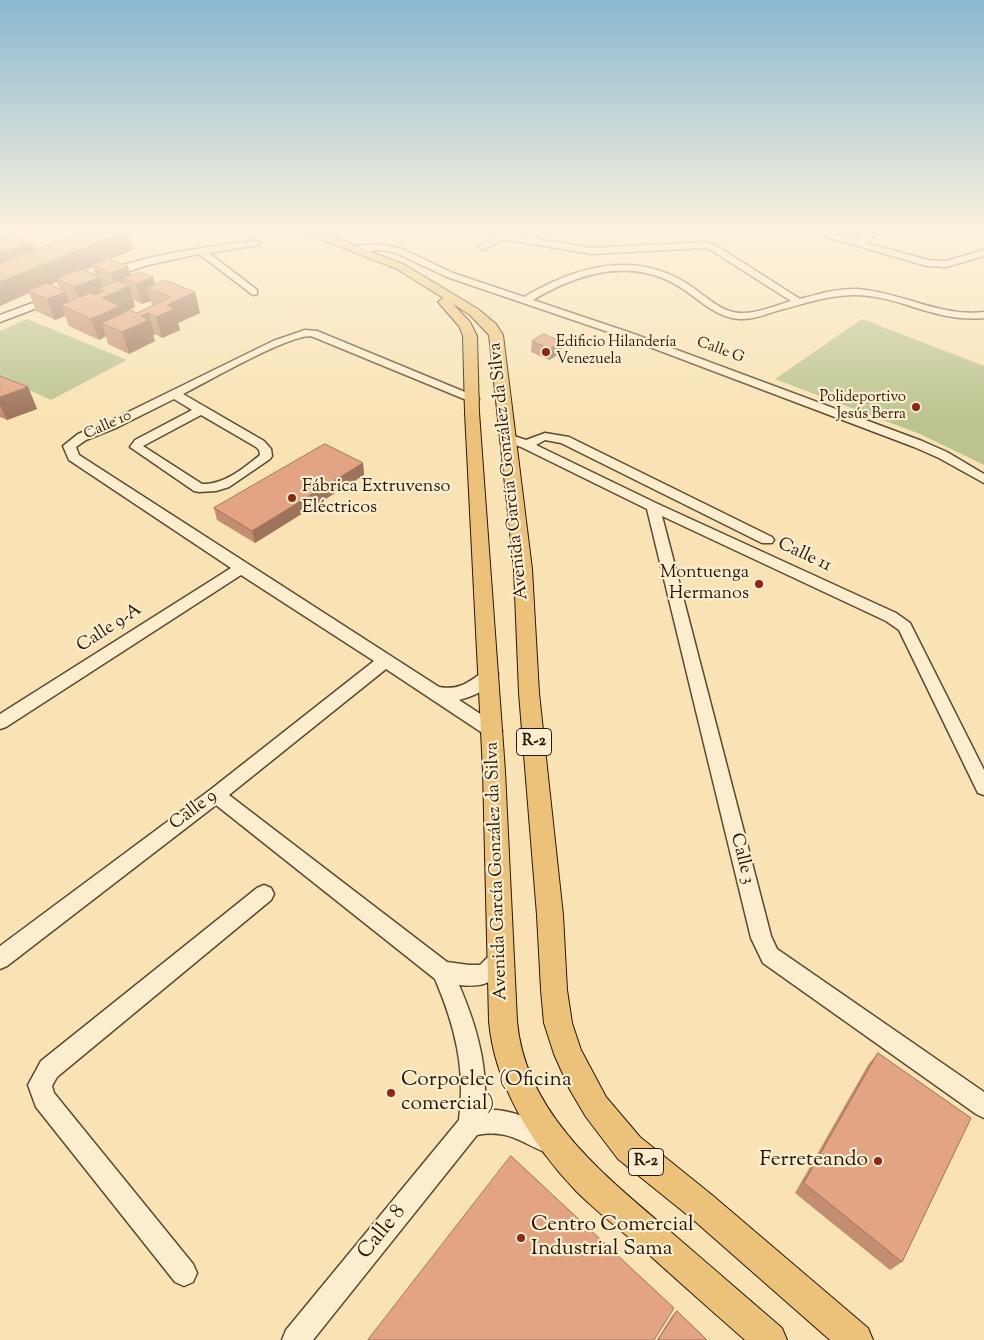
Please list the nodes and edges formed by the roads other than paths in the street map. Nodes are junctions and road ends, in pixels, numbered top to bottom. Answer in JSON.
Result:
{"nodes":[{"id":1,"x":60,"y":295,"type":"edge"},
{"id":2,"x":433,"y":295,"type":"edge"},
{"id":3,"x":445,"y":295,"type":"edge"},
{"id":4,"x":509,"y":295,"type":"edge"},
{"id":5,"x":535,"y":295,"type":"edge"},
{"id":6,"x":697,"y":295,"type":"edge"},
{"id":7,"x":788,"y":295,"type":"edge"},
{"id":8,"x":840,"y":295,"type":"edge"},
{"id":9,"x":875,"y":295,"type":"edge"},
{"id":10,"x":526,"y":300,"type":"junction"},
{"id":11,"x":800,"y":302,"type":"junction"},
{"id":12,"x":984,"y":316,"type":"edge"},
{"id":13,"x":0,"y":319,"type":"edge"},
{"id":14,"x":174,"y":395,"type":"junction"},
{"id":15,"x":504,"y":398,"type":"junction"},
{"id":16,"x":473,"y":399,"type":"junction"},
{"id":17,"x":201,"y":410,"type":"junction"},
{"id":18,"x":494,"y":412,"type":"junction"},
{"id":19,"x":472,"y":416,"type":"junction"},
{"id":20,"x":517,"y":444,"type":"junction"},
{"id":21,"x":984,"y":479,"type":"edge"},
{"id":22,"x":653,"y":507,"type":"junction"},
{"id":23,"x":767,"y":540,"type":"dead end"},
{"id":24,"x":241,"y":568,"type":"junction"},
{"id":25,"x":386,"y":660,"type":"junction"},
{"id":26,"x":490,"y":674,"type":"junction"},
{"id":27,"x":435,"y":693,"type":"junction"},
{"id":28,"x":0,"y":722,"type":"edge"},
{"id":29,"x":493,"y":731,"type":"junction"},
{"id":30,"x":984,"y":788,"type":"edge"},
{"id":31,"x":216,"y":795,"type":"junction"},
{"id":32,"x":264,"y":894,"type":"dead end"},
{"id":33,"x":502,"y":948,"type":"junction"},
{"id":34,"x":0,"y":959,"type":"edge"},
{"id":35,"x":443,"y":972,"type":"junction"},
{"id":36,"x":984,"y":1106,"type":"edge"},
{"id":37,"x":470,"y":1125,"type":"junction"},
{"id":38,"x":568,"y":1157,"type":"junction"},
{"id":39,"x":184,"y":1273,"type":"dead end"},
{"id":40,"x":296,"y":1340,"type":"edge"},
{"id":41,"x":770,"y":1340,"type":"edge"},
{"id":42,"x":856,"y":1340,"type":"edge"}],
"edges":[{"from":1,"to":13,"type":"street"},
{"from":2,"to":16,"type":"main road","name":"Avenida García González da Silva","number":"R-2"},
{"from":3,"to":15,"type":"main road","name":"Avenida García González da Silva","number":"R-2"},
{"from":4,"to":10,"type":"street","name":"Calle G"},
{"from":5,"to":10,"type":"street"},
{"from":6,"to":11,"type":"street"},
{"from":7,"to":11,"type":"street"},
{"from":8,"to":11,"type":"street"},
{"from":9,"to":12,"type":"street"},
{"from":10,"to":21,"type":"street","name":"Calle G"},
{"from":14,"to":16,"type":"street","name":"Calle 10"},
{"from":14,"to":17,"type":"street"},
{"from":14,"to":24,"type":"street","name":"Calle 10"},
{"from":15,"to":16,"type":"main road"},
{"from":15,"to":18,"type":"main road","name":"Avenida García González da Silva","number":"R-2"},
{"from":16,"to":19,"type":"main road","name":"Avenida García González da Silva","number":"R-2"},
{"from":17,"to":17,"type":"street"},
{"from":18,"to":19,"type":"main road"},
{"from":18,"to":20,"type":"main road","name":"Avenida García González da Silva","number":"R-2"},
{"from":19,"to":26,"type":"main road","name":"Avenida García González da Silva","number":"R-2"},
{"from":20,"to":22,"type":"street","name":"Calle 11"},
{"from":20,"to":23,"type":"street"},
{"from":20,"to":42,"type":"main road","name":"Avenida García González da Silva","number":"R-2"},
{"from":22,"to":30,"type":"street","name":"Calle 11"},
{"from":22,"to":36,"type":"street","name":"Calle 3"},
{"from":24,"to":25,"type":"street","name":"Calle 10"},
{"from":24,"to":28,"type":"street","name":"Calle 9-A"},
{"from":25,"to":27,"type":"street","name":"Calle 10"},
{"from":25,"to":31,"type":"street","name":"Calle 9"},
{"from":26,"to":27,"type":"street"},
{"from":26,"to":29,"type":"main road","name":"Avenida García González da Silva","number":"R-2"},
{"from":27,"to":29,"type":"street","name":"Calle 10"},
{"from":29,"to":33,"type":"main road","name":"Avenida García González da Silva","number":"R-2"},
{"from":31,"to":34,"type":"street","name":"Calle 9"},
{"from":31,"to":35,"type":"street"},
{"from":32,"to":39,"type":"street"},
{"from":33,"to":35,"type":"street"},
{"from":33,"to":38,"type":"main road","name":"Avenida García González da Silva","number":"R-2"},
{"from":35,"to":37,"type":"street"},
{"from":37,"to":38,"type":"street"},
{"from":37,"to":40,"type":"street","name":"Calle 8"},
{"from":38,"to":41,"type":"main road","name":"Avenida García González da Silva","number":"R-2"}]}
